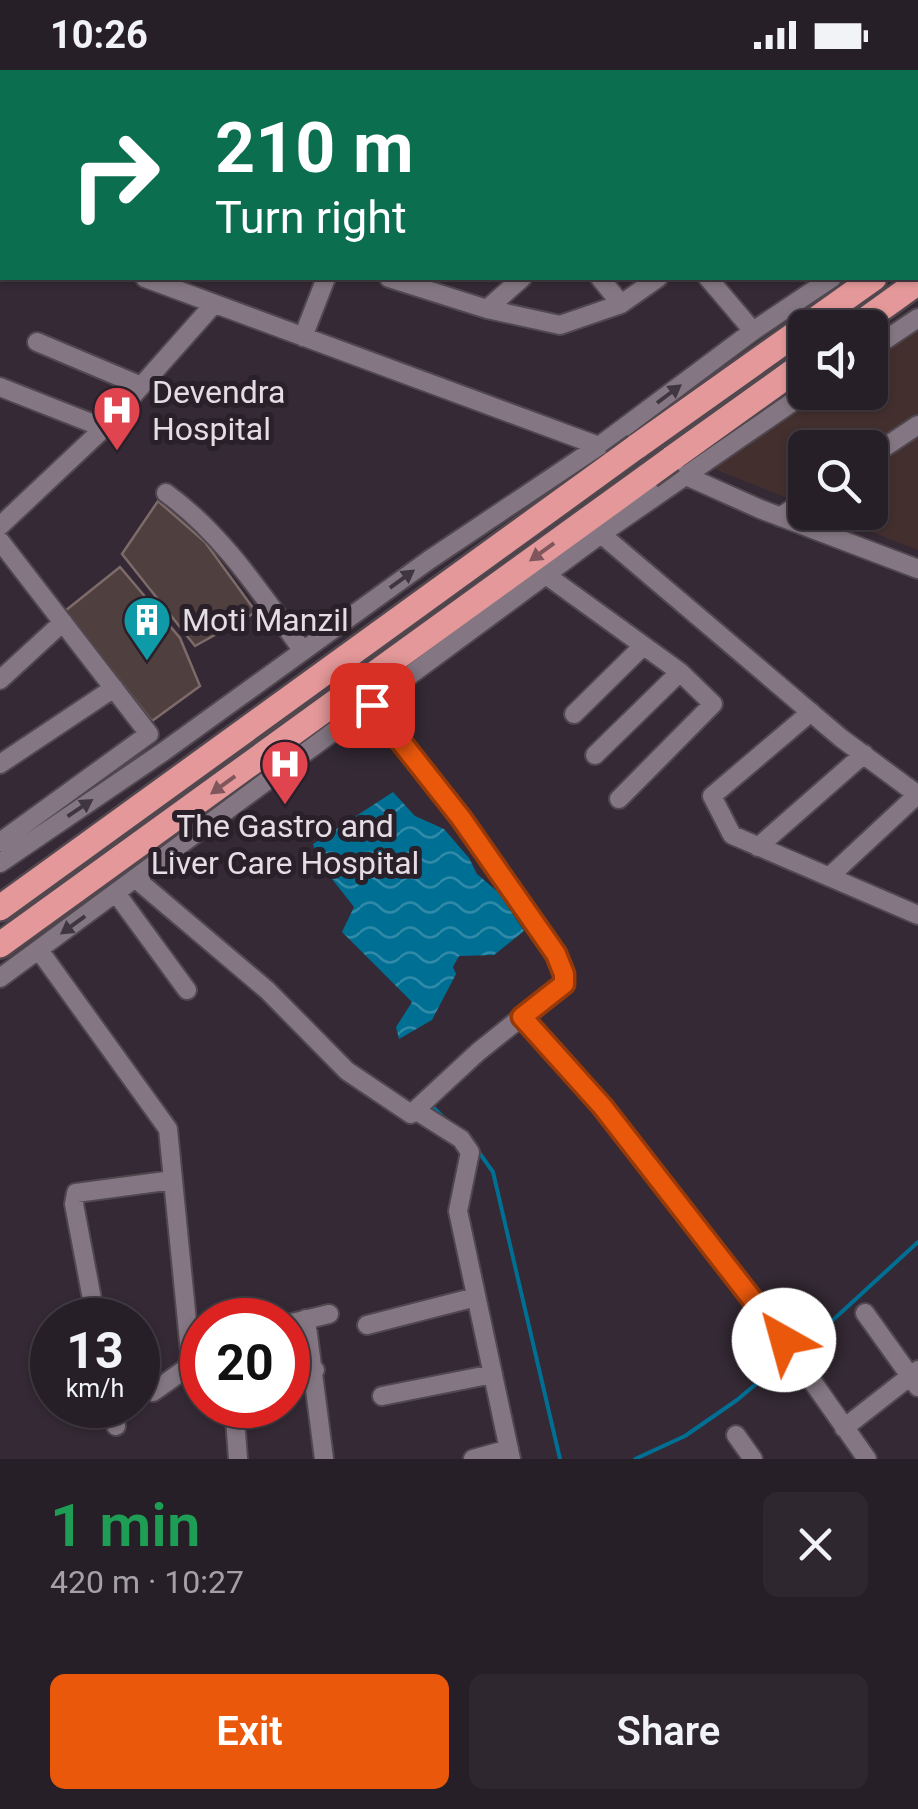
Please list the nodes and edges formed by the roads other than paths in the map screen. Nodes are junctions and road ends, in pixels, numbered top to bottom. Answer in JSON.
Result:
{"nodes":[{"id":1,"x":149,"y":280,"type":"edge"},
{"id":2,"x":325,"y":280,"type":"edge"},
{"id":3,"x":404,"y":280,"type":"edge"},
{"id":4,"x":514,"y":280,"type":"edge"},
{"id":5,"x":602,"y":280,"type":"edge"},
{"id":6,"x":655,"y":280,"type":"edge"},
{"id":7,"x":710,"y":280,"type":"edge"},
{"id":8,"x":829,"y":280,"type":"edge"},
{"id":9,"x":871,"y":280,"type":"edge"},
{"id":10,"x":918,"y":282,"type":"edge"},
{"id":11,"x":214,"y":304,"type":"junction"},
{"id":12,"x":621,"y":304,"type":"junction"},
{"id":13,"x":487,"y":309,"type":"junction"},
{"id":14,"x":879,"y":310,"type":"edge"},
{"id":15,"x":918,"y":318,"type":"edge"},
{"id":16,"x":752,"y":332,"type":"junction"},
{"id":17,"x":303,"y":337,"type":"junction"},
{"id":18,"x":888,"y":338,"type":"edge"},
{"id":19,"x":37,"y":342,"type":"dead end"},
{"id":20,"x":788,"y":377,"type":"edge"},
{"id":21,"x":140,"y":384,"type":"junction"},
{"id":22,"x":0,"y":387,"type":"edge"},
{"id":23,"x":788,"y":403,"type":"edge"},
{"id":24,"x":918,"y":425,"type":"edge"},
{"id":25,"x":104,"y":428,"type":"junction"},
{"id":26,"x":888,"y":445,"type":"edge"},
{"id":27,"x":607,"y":454,"type":"junction"},
{"id":28,"x":678,"y":467,"type":"junction"},
{"id":29,"x":166,"y":493,"type":"dead end"},
{"id":30,"x":788,"y":512,"type":"edge"},
{"id":31,"x":780,"y":517,"type":"junction"},
{"id":32,"x":0,"y":526,"type":"edge"},
{"id":33,"x":601,"y":534,"type":"junction"},
{"id":34,"x":0,"y":542,"type":"edge"},
{"id":35,"x":918,"y":569,"type":"edge"},
{"id":36,"x":546,"y":575,"type":"junction"},
{"id":37,"x":63,"y":622,"type":"junction"},
{"id":38,"x":643,"y":646,"type":"junction"},
{"id":39,"x":303,"y":651,"type":"junction"},
{"id":40,"x":680,"y":672,"type":"junction"},
{"id":41,"x":0,"y":680,"type":"edge"},
{"id":42,"x":114,"y":688,"type":"junction"},
{"id":43,"x":372,"y":705,"type":"junction"},
{"id":44,"x":810,"y":712,"type":"junction"},
{"id":45,"x":574,"y":714,"type":"dead end"},
{"id":46,"x":864,"y":754,"type":"junction"},
{"id":47,"x":595,"y":756,"type":"dead end"},
{"id":48,"x":0,"y":764,"type":"edge"},
{"id":49,"x":918,"y":795,"type":"edge"},
{"id":50,"x":619,"y":799,"type":"dead end"},
{"id":51,"x":0,"y":842,"type":"edge"},
{"id":52,"x":758,"y":847,"type":"junction"},
{"id":53,"x":0,"y":864,"type":"edge"},
{"id":54,"x":829,"y":878,"type":"junction"},
{"id":55,"x":136,"y":879,"type":"junction"},
{"id":56,"x":116,"y":893,"type":"junction"},
{"id":57,"x":0,"y":908,"type":"edge"},
{"id":58,"x":918,"y":915,"type":"edge"},
{"id":59,"x":0,"y":946,"type":"edge"},
{"id":60,"x":39,"y":950,"type":"junction"},
{"id":61,"x":0,"y":978,"type":"edge"},
{"id":62,"x":187,"y":990,"type":"dead end"},
{"id":63,"x":522,"y":1017,"type":"junction"},
{"id":64,"x":416,"y":1110,"type":"junction"},
{"id":65,"x":174,"y":1180,"type":"junction"},
{"id":66,"x":476,"y":1297,"type":"junction"},
{"id":67,"x":92,"y":1298,"type":"edge"},
{"id":68,"x":189,"y":1298,"type":"edge"},
{"id":69,"x":865,"y":1313,"type":"dead end"},
{"id":70,"x":329,"y":1314,"type":"dead end"},
{"id":71,"x":310,"y":1318,"type":"edge"},
{"id":72,"x":367,"y":1325,"type":"dead end"},
{"id":73,"x":784,"y":1340,"type":"dead end"},
{"id":74,"x":310,"y":1344,"type":"edge"},
{"id":75,"x":798,"y":1360,"type":"dead end"},
{"id":76,"x":310,"y":1370,"type":"edge"},
{"id":77,"x":314,"y":1370,"type":"junction"},
{"id":78,"x":492,"y":1374,"type":"junction"},
{"id":79,"x":915,"y":1378,"type":"edge"},
{"id":80,"x":382,"y":1396,"type":"dead end"},
{"id":81,"x":236,"y":1428,"type":"edge"},
{"id":82,"x":844,"y":1428,"type":"junction"},
{"id":83,"x":736,"y":1435,"type":"dead end"},
{"id":84,"x":510,"y":1454,"type":"edge"},
{"id":85,"x":238,"y":1459,"type":"edge"},
{"id":86,"x":324,"y":1459,"type":"edge"},
{"id":87,"x":473,"y":1459,"type":"edge"},
{"id":88,"x":753,"y":1459,"type":"edge"},
{"id":89,"x":867,"y":1459,"type":"edge"}],
"edges":[{"from":1,"to":11,"type":"street"},
{"from":2,"to":17,"type":"street"},
{"from":3,"to":13,"type":"street"},
{"from":4,"to":13,"type":"street"},
{"from":5,"to":12,"type":"street"},
{"from":6,"to":12,"type":"street"},
{"from":7,"to":16,"type":"street"},
{"from":8,"to":16,"type":"street"},
{"from":9,"to":27,"type":"highway","bridge":true},
{"from":10,"to":14,"type":"highway"},
{"from":11,"to":17,"type":"street"},
{"from":11,"to":21,"type":"street"},
{"from":12,"to":13,"type":"street"},
{"from":15,"to":18,"type":"street"},
{"from":27,"to":16,"type":"street","one_way":true},
{"from":17,"to":27,"type":"street"},
{"from":19,"to":21,"type":"street"},
{"from":20,"to":28,"type":"highway"},
{"from":21,"to":25,"type":"street"},
{"from":22,"to":25,"type":"street"},
{"from":23,"to":28,"type":"street"},
{"from":24,"to":26,"type":"street"},
{"from":25,"to":32,"type":"street"},
{"from":39,"to":27,"type":"street","one_way":true},
{"from":27,"to":57,"type":"highway"},
{"from":28,"to":31,"type":"street"},
{"from":28,"to":33,"type":"street"},
{"from":28,"to":59,"type":"highway","one_way":true,"bridge":true},
{"from":29,"to":39,"type":"street"},
{"from":30,"to":31,"type":"street"},
{"from":31,"to":35,"type":"street"},
{"from":33,"to":36,"type":"street"},
{"from":33,"to":44,"type":"street"},
{"from":34,"to":37,"type":"street"},
{"from":36,"to":38,"type":"street"},
{"from":36,"to":43,"type":"street"},
{"from":37,"to":41,"type":"street"},
{"from":37,"to":42,"type":"street"},
{"from":38,"to":40,"type":"street"},
{"from":38,"to":45,"type":"street"},
{"from":53,"to":39,"type":"street","one_way":true},
{"from":40,"to":47,"type":"street"},
{"from":40,"to":50,"type":"street"},
{"from":42,"to":48,"type":"street"},
{"from":42,"to":51,"type":"street"},
{"from":43,"to":55,"type":"street"},
{"from":43,"to":63,"type":"street"},
{"from":44,"to":46,"type":"street"},
{"from":44,"to":52,"type":"street"},
{"from":46,"to":49,"type":"street"},
{"from":46,"to":52,"type":"street"},
{"from":49,"to":54,"type":"street"},
{"from":52,"to":54,"type":"street"},
{"from":54,"to":58,"type":"street"},
{"from":55,"to":56,"type":"street"},
{"from":55,"to":64,"type":"street"},
{"from":56,"to":60,"type":"street","one_way":true},
{"from":56,"to":62,"type":"street"},
{"from":60,"to":61,"type":"street"},
{"from":60,"to":65,"type":"street"},
{"from":63,"to":64,"type":"street"},
{"from":63,"to":73,"type":"street"},
{"from":64,"to":66,"type":"street"},
{"from":65,"to":67,"type":"street"},
{"from":65,"to":68,"type":"street"},
{"from":66,"to":72,"type":"street"},
{"from":66,"to":78,"type":"street"},
{"from":69,"to":79,"type":"street"},
{"from":70,"to":71,"type":"street"},
{"from":74,"to":77,"type":"street"},
{"from":75,"to":82,"type":"street"},
{"from":76,"to":77,"type":"street"},
{"from":77,"to":86,"type":"street"},
{"from":78,"to":80,"type":"street"},
{"from":78,"to":84,"type":"street"},
{"from":79,"to":82,"type":"street"},
{"from":81,"to":85,"type":"street"},
{"from":82,"to":89,"type":"street"},
{"from":83,"to":88,"type":"street"},
{"from":84,"to":87,"type":"street"}]}
